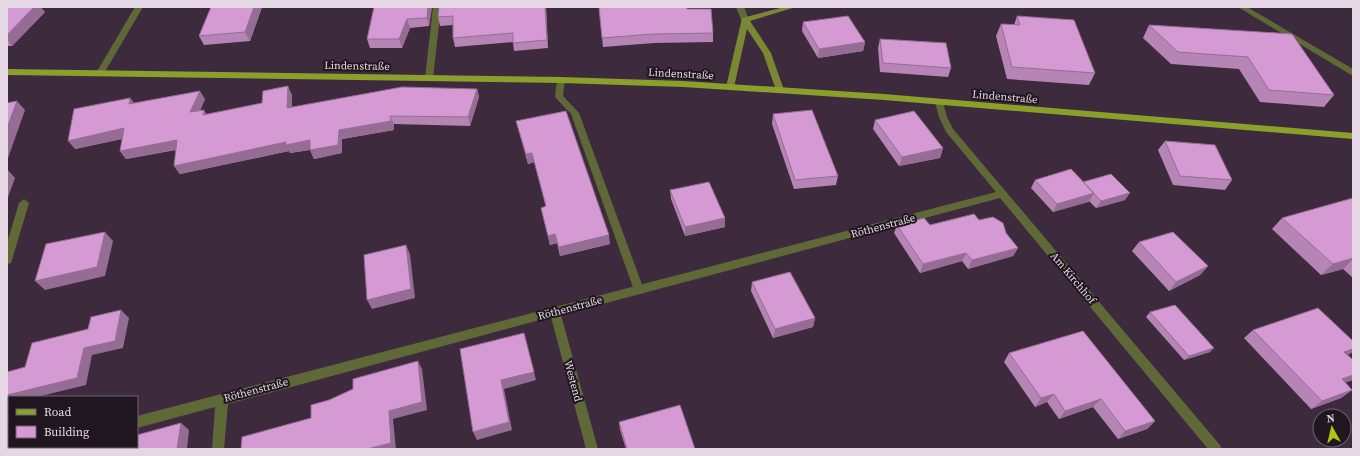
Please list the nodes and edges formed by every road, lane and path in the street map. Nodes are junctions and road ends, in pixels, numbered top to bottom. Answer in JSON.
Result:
{"nodes":[{"id":1,"x":138,"y":7,"type":"edge"},
{"id":2,"x":437,"y":7,"type":"edge"},
{"id":3,"x":740,"y":7,"type":"edge"},
{"id":4,"x":792,"y":7,"type":"edge"},
{"id":5,"x":1255,"y":7,"type":"edge"},
{"id":6,"x":1243,"y":8,"type":"edge"},
{"id":7,"x":745,"y":20,"type":"junction"},
{"id":8,"x":7,"y":72,"type":"edge"},
{"id":9,"x":1353,"y":72,"type":"edge"},
{"id":10,"x":100,"y":73,"type":"junction"},
{"id":11,"x":429,"y":78,"type":"junction"},
{"id":12,"x":561,"y":80,"type":"junction"},
{"id":13,"x":730,"y":87,"type":"junction"},
{"id":14,"x":780,"y":90,"type":"junction"},
{"id":15,"x":939,"y":102,"type":"junction"},
{"id":16,"x":1353,"y":136,"type":"edge"},
{"id":17,"x":1002,"y":194,"type":"junction"},
{"id":18,"x":24,"y":203,"type":"dead end"},
{"id":19,"x":7,"y":260,"type":"edge"},
{"id":20,"x":639,"y":290,"type":"junction"},
{"id":21,"x":555,"y":312,"type":"junction"},
{"id":22,"x":222,"y":399,"type":"junction"},
{"id":23,"x":138,"y":422,"type":"edge"},
{"id":24,"x":218,"y":449,"type":"edge"},
{"id":25,"x":592,"y":449,"type":"edge"},
{"id":26,"x":1216,"y":449,"type":"edge"}],
"edges":[{"from":1,"to":10,"type":"street"},
{"from":2,"to":11,"type":"street"},
{"from":3,"to":7,"type":"street"},
{"from":4,"to":7,"type":"main road"},
{"from":5,"to":6,"type":"street"},
{"from":6,"to":9,"type":"street"},
{"from":7,"to":13,"type":"main road"},
{"from":7,"to":14,"type":"main road"},
{"from":8,"to":10,"type":"main road","name":"Lindenstraße"},
{"from":10,"to":11,"type":"main road","name":"Lindenstraße"},
{"from":11,"to":12,"type":"main road","name":"Lindenstraße"},
{"from":12,"to":13,"type":"main road","name":"Lindenstraße"},
{"from":12,"to":20,"type":"street"},
{"from":13,"to":14,"type":"main road","name":"Lindenstraße"},
{"from":14,"to":15,"type":"main road","name":"Lindenstraße"},
{"from":15,"to":16,"type":"main road","name":"Lindenstraße"},
{"from":15,"to":17,"type":"street","name":"Am Kirchhof"},
{"from":17,"to":20,"type":"street","name":"Röthenstraße"},
{"from":17,"to":26,"type":"street","name":"Am Kirchhof"},
{"from":18,"to":19,"type":"street"},
{"from":20,"to":21,"type":"street","name":"Röthenstraße"},
{"from":21,"to":22,"type":"street","name":"Röthenstraße"},
{"from":21,"to":25,"type":"street","name":"Westend"},
{"from":22,"to":23,"type":"street","name":"Röthenstraße"},
{"from":22,"to":24,"type":"street"}]}
